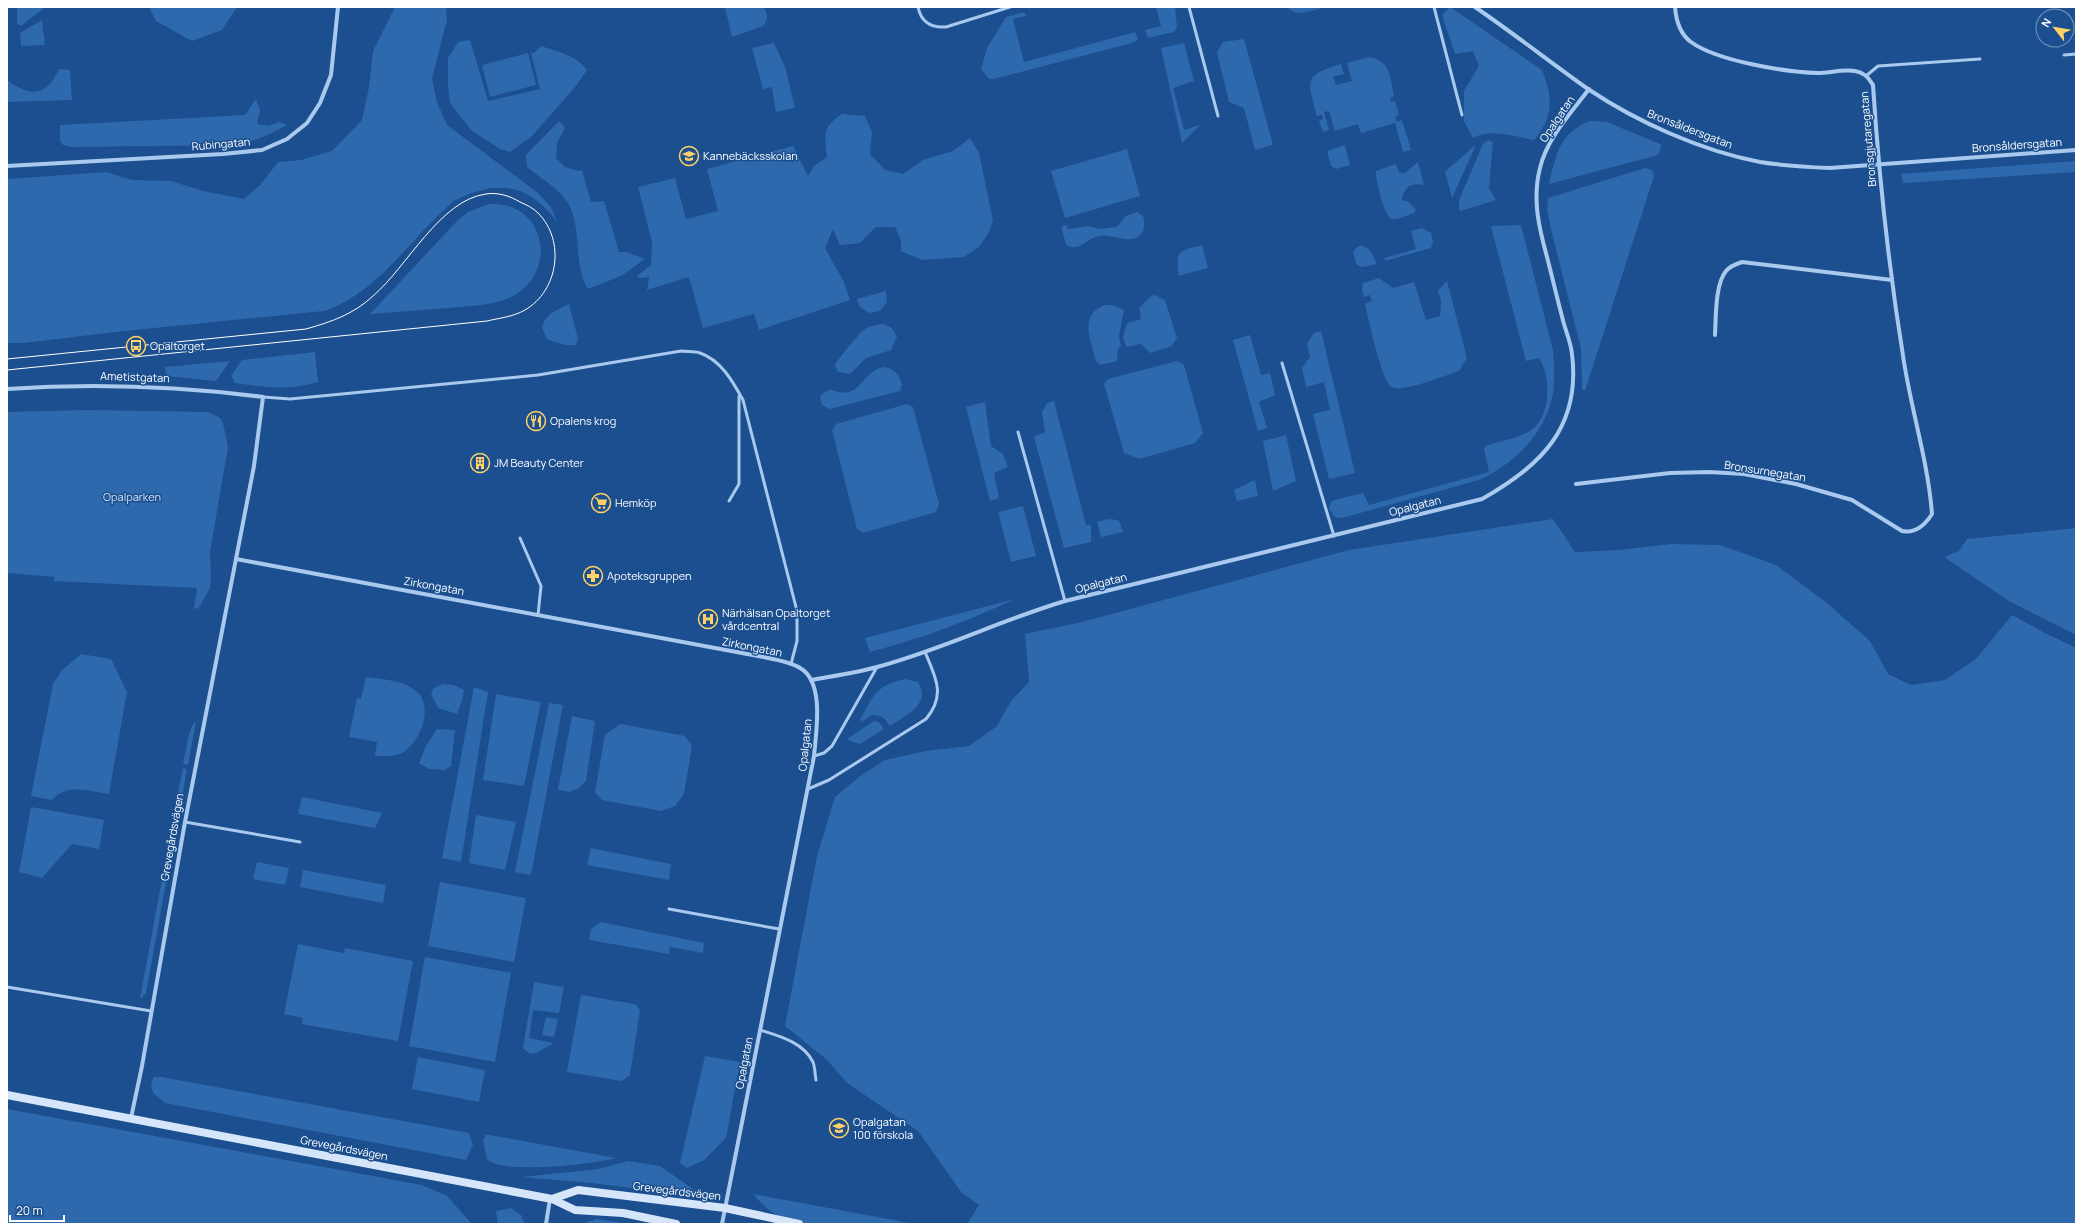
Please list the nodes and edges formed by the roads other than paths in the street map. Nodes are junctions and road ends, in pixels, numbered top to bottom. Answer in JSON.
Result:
{"nodes":[{"id":1,"x":338,"y":7,"type":"edge"},
{"id":2,"x":918,"y":7,"type":"edge"},
{"id":3,"x":1010,"y":7,"type":"edge"},
{"id":4,"x":1189,"y":7,"type":"edge"},
{"id":5,"x":1434,"y":7,"type":"edge"},
{"id":6,"x":1474,"y":7,"type":"edge"},
{"id":7,"x":1675,"y":7,"type":"edge"},
{"id":8,"x":2076,"y":54,"type":"edge"},
{"id":9,"x":2064,"y":55,"type":"dead end"},
{"id":10,"x":1980,"y":59,"type":"dead end"},
{"id":11,"x":1866,"y":76,"type":"junction"},
{"id":12,"x":1589,"y":89,"type":"junction"},
{"id":13,"x":1462,"y":115,"type":"dead end"},
{"id":14,"x":1218,"y":116,"type":"dead end"},
{"id":15,"x":2076,"y":150,"type":"edge"},
{"id":16,"x":1878,"y":163,"type":"junction"},
{"id":17,"x":7,"y":166,"type":"edge"},
{"id":18,"x":1892,"y":280,"type":"junction"},
{"id":19,"x":1715,"y":335,"type":"dead end"},
{"id":20,"x":1282,"y":364,"type":"dead end"},
{"id":21,"x":7,"y":389,"type":"edge"},
{"id":22,"x":739,"y":394,"type":"junction"},
{"id":23,"x":263,"y":396,"type":"junction"},
{"id":24,"x":1018,"y":432,"type":"dead end"},
{"id":25,"x":1576,"y":484,"type":"dead end"},
{"id":26,"x":729,"y":501,"type":"dead end"},
{"id":27,"x":1916,"y":530,"type":"joint"},
{"id":28,"x":1334,"y":536,"type":"junction"},
{"id":29,"x":520,"y":538,"type":"dead end"},
{"id":30,"x":236,"y":559,"type":"junction"},
{"id":31,"x":1065,"y":601,"type":"junction"},
{"id":32,"x":538,"y":615,"type":"junction"},
{"id":33,"x":925,"y":652,"type":"junction"},
{"id":34,"x":791,"y":664,"type":"junction"},
{"id":35,"x":877,"y":667,"type":"junction"},
{"id":36,"x":811,"y":680,"type":"junction"},
{"id":37,"x":814,"y":756,"type":"junction"},
{"id":38,"x":808,"y":789,"type":"junction"},
{"id":39,"x":185,"y":822,"type":"junction"},
{"id":40,"x":300,"y":842,"type":"dead end"},
{"id":41,"x":669,"y":909,"type":"dead end"},
{"id":42,"x":779,"y":929,"type":"junction"},
{"id":43,"x":7,"y":987,"type":"edge"},
{"id":44,"x":151,"y":1011,"type":"junction"},
{"id":45,"x":760,"y":1030,"type":"junction"},
{"id":46,"x":816,"y":1080,"type":"dead end"},
{"id":47,"x":7,"y":1095,"type":"edge"},
{"id":48,"x":131,"y":1118,"type":"junction"},
{"id":49,"x":551,"y":1199,"type":"junction"},
{"id":50,"x":725,"y":1208,"type":"junction"},
{"id":51,"x":546,"y":1224,"type":"edge"},
{"id":52,"x":676,"y":1224,"type":"edge"},
{"id":53,"x":722,"y":1224,"type":"edge"},
{"id":54,"x":800,"y":1224,"type":"edge"}],
"edges":[{"from":1,"to":17,"type":"street","name":"Rubingatan"},
{"from":2,"to":3,"type":"lane"},
{"from":4,"to":14,"type":"lane"},
{"from":5,"to":13,"type":"lane"},
{"from":6,"to":12,"type":"street","name":"Bronsåldersgatan"},
{"from":7,"to":11,"type":"street","name":"Bronsgjutaregatan"},
{"from":8,"to":9,"type":"lane"},
{"from":10,"to":11,"type":"lane"},
{"from":11,"to":16,"type":"street","name":"Bronsgjutaregatan"},
{"from":12,"to":16,"type":"street","name":"Bronsåldersgatan"},
{"from":12,"to":28,"type":"street","name":"Opalgatan"},
{"from":15,"to":16,"type":"street","name":"Bronsåldersgatan"},
{"from":16,"to":18,"type":"street","name":"Bronsgjutaregatan"},
{"from":18,"to":19,"type":"street"},
{"from":18,"to":27,"type":"street","name":"Bronsgjutaregatan"},
{"from":20,"to":28,"type":"lane"},
{"from":21,"to":23,"type":"street","name":"Ametistgatan"},
{"from":22,"to":23,"type":"lane"},
{"from":22,"to":26,"type":"lane"},
{"from":22,"to":34,"type":"lane"},
{"from":23,"to":30,"type":"street"},
{"from":24,"to":31,"type":"lane"},
{"from":25,"to":27,"type":"street","name":"Bronsurnegatan"},
{"from":28,"to":31,"type":"street","name":"Opalgatan"},
{"from":29,"to":32,"type":"lane"},
{"from":30,"to":32,"type":"street","name":"Zirkongatan"},
{"from":30,"to":39,"type":"street","name":"Grevegårdsvägen"},
{"from":31,"to":33,"type":"street","name":"Opalgatan"},
{"from":32,"to":34,"type":"street","name":"Zirkongatan"},
{"from":33,"to":35,"type":"street","name":"Opalgatan"},
{"from":33,"to":38,"type":"lane"},
{"from":34,"to":36,"type":"street"},
{"from":35,"to":36,"type":"street","name":"Opalgatan"},
{"from":35,"to":37,"type":"lane"},
{"from":36,"to":37,"type":"street","name":"Opalgatan"},
{"from":37,"to":38,"type":"street","name":"Opalgatan"},
{"from":38,"to":42,"type":"street","name":"Opalgatan"},
{"from":39,"to":40,"type":"lane"},
{"from":39,"to":44,"type":"street","name":"Grevegårdsvägen"},
{"from":41,"to":42,"type":"lane"},
{"from":42,"to":45,"type":"street","name":"Opalgatan"},
{"from":43,"to":44,"type":"lane"},
{"from":44,"to":48,"type":"street","name":"Grevegårdsvägen"},
{"from":45,"to":46,"type":"lane"},
{"from":45,"to":50,"type":"street","name":"Opalgatan"},
{"from":47,"to":48,"type":"street","name":"Grevegårdsvägen"},
{"from":48,"to":49,"type":"street","name":"Grevegårdsvägen"},
{"from":49,"to":50,"type":"street","name":"Grevegårdsvägen"},
{"from":49,"to":51,"type":"street"},
{"from":49,"to":52,"type":"street","name":"Grevegårdsvägen"},
{"from":50,"to":53,"type":"street","name":"Opalgatan"},
{"from":50,"to":54,"type":"street","name":"Grevegårdsvägen"}]}
